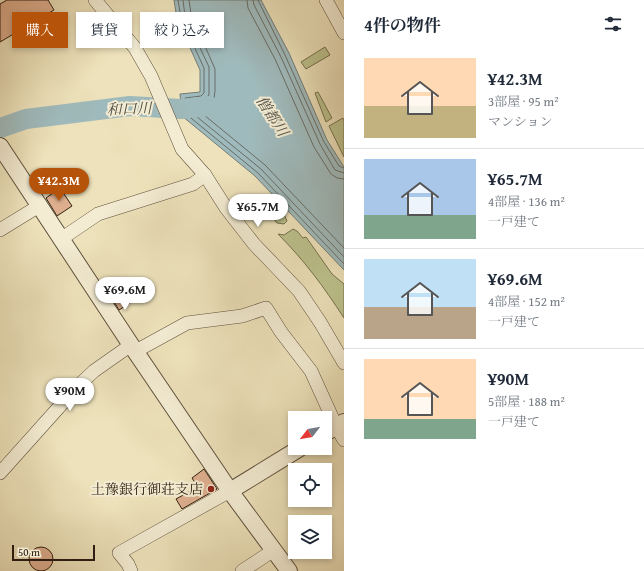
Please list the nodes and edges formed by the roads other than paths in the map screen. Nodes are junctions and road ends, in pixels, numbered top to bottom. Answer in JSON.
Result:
{"nodes":[{"id":1,"x":95,"y":0,"type":"edge"},
{"id":2,"x":326,"y":0,"type":"edge"},
{"id":3,"x":344,"y":33,"type":"edge"},
{"id":4,"x":0,"y":146,"type":"edge"},
{"id":5,"x":205,"y":175,"type":"junction"},
{"id":6,"x":39,"y":206,"type":"junction"},
{"id":7,"x":0,"y":230,"type":"edge"},
{"id":8,"x":61,"y":239,"type":"junction"},
{"id":9,"x":133,"y":348,"type":"junction"},
{"id":10,"x":344,"y":363,"type":"edge"},
{"id":11,"x":337,"y":430,"type":"edge"},
{"id":12,"x":289,"y":455,"type":"edge"},
{"id":13,"x":0,"y":472,"type":"edge"},
{"id":14,"x":230,"y":491,"type":"junction"},
{"id":15,"x":274,"y":550,"type":"junction"},
{"id":16,"x":131,"y":571,"type":"edge"},
{"id":17,"x":242,"y":571,"type":"edge"},
{"id":18,"x":289,"y":571,"type":"edge"}],
"edges":[{"from":1,"to":5,"type":"street"},
{"from":2,"to":3,"type":"street"},
{"from":4,"to":6,"type":"street"},
{"from":5,"to":8,"type":"street"},
{"from":5,"to":10,"type":"street"},
{"from":6,"to":7,"type":"street"},
{"from":6,"to":8,"type":"street"},
{"from":8,"to":9,"type":"street"},
{"from":9,"to":11,"type":"street"},
{"from":9,"to":13,"type":"street"},
{"from":9,"to":14,"type":"street"},
{"from":12,"to":14,"type":"street"},
{"from":14,"to":15,"type":"street"},
{"from":14,"to":16,"type":"street"},
{"from":15,"to":17,"type":"street"},
{"from":15,"to":18,"type":"street"}]}
